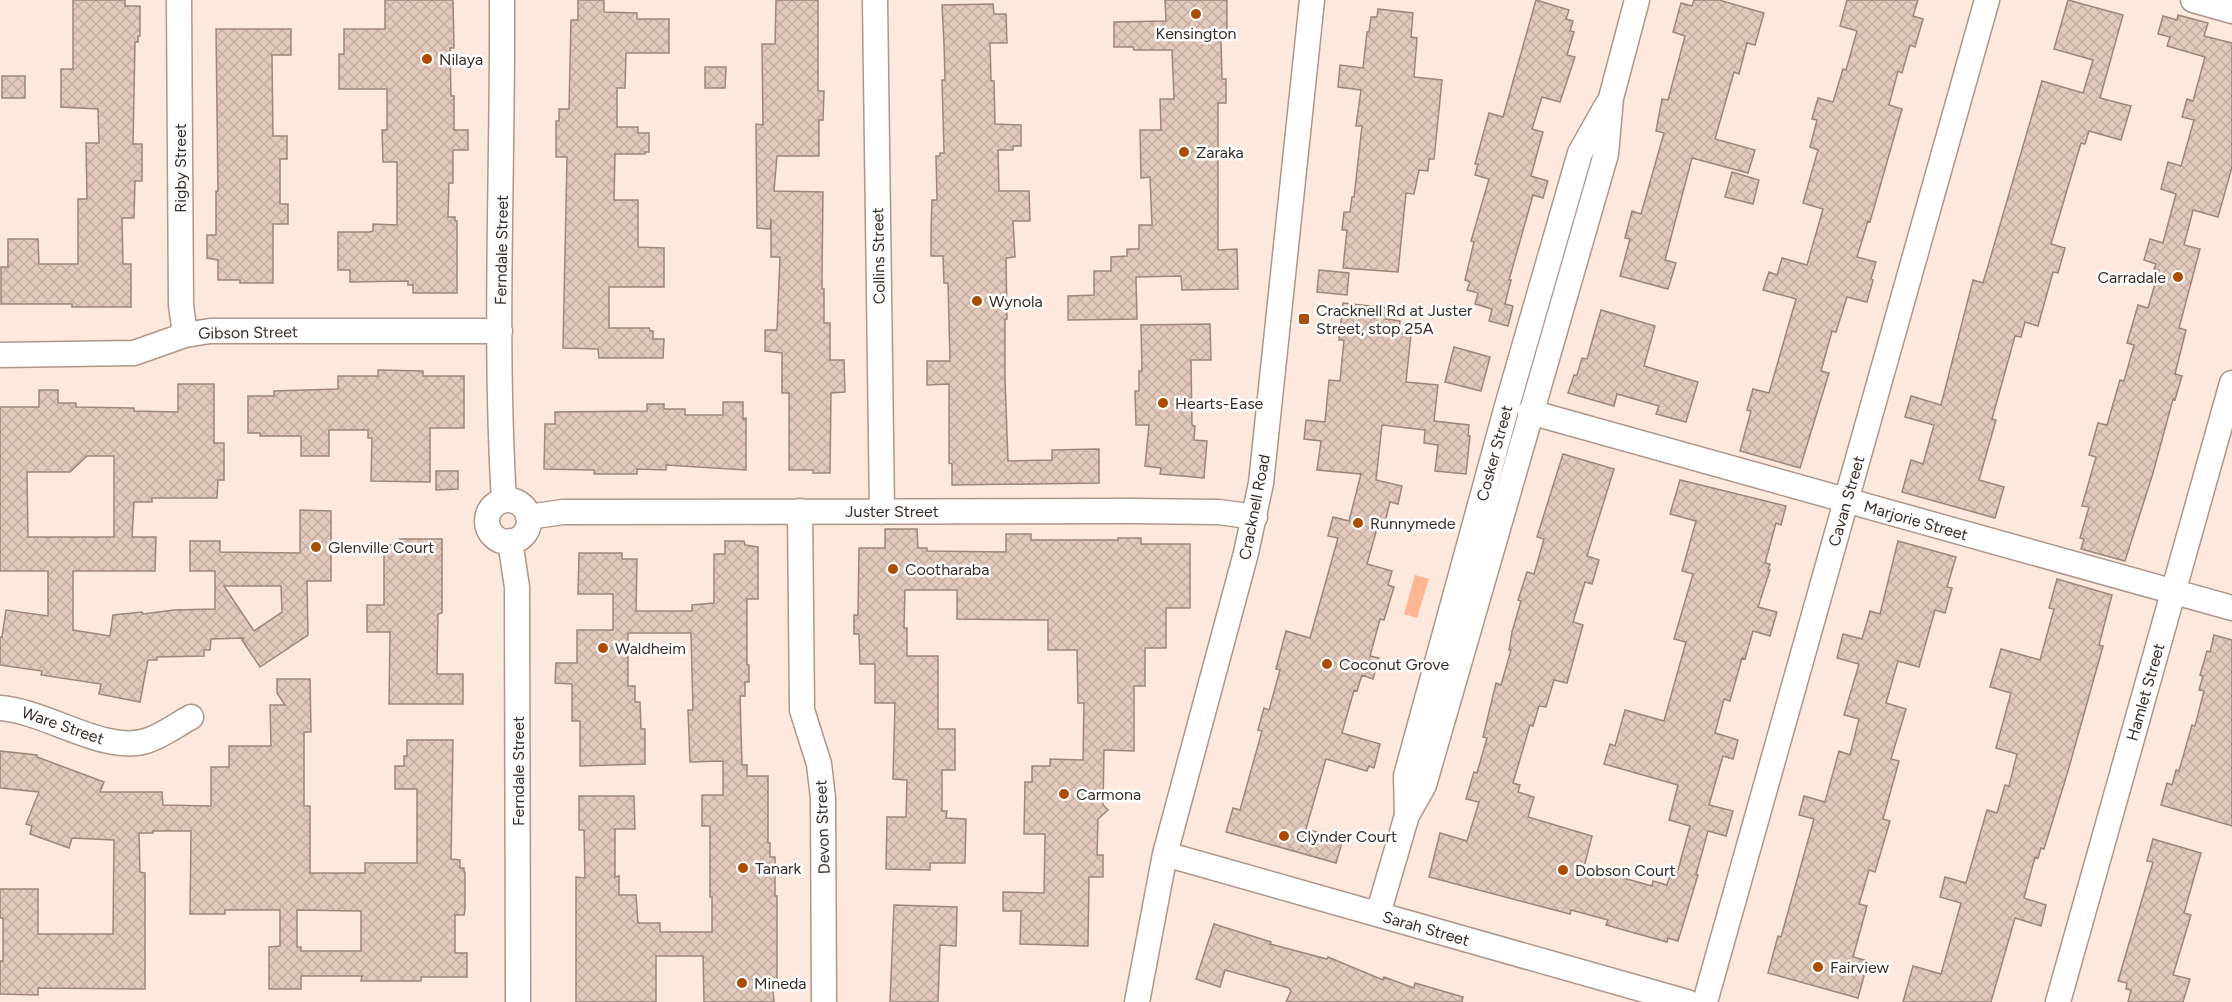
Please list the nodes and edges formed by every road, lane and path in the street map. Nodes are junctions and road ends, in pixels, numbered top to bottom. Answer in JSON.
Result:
{"nodes":[{"id":1,"x":179,"y":0,"type":"edge"},
{"id":2,"x":502,"y":0,"type":"edge"},
{"id":3,"x":875,"y":0,"type":"edge"},
{"id":4,"x":1637,"y":0,"type":"edge"},
{"id":5,"x":1987,"y":0,"type":"edge"},
{"id":6,"x":2193,"y":0,"type":"edge"},
{"id":7,"x":1311,"y":1,"type":"edge"},
{"id":8,"x":2232,"y":11,"type":"edge"},
{"id":9,"x":1611,"y":98,"type":"junction"},
{"id":10,"x":500,"y":331,"type":"junction"},
{"id":11,"x":186,"y":335,"type":"junction"},
{"id":12,"x":0,"y":355,"type":"edge"},
{"id":13,"x":2232,"y":382,"type":"edge"},
{"id":14,"x":1530,"y":412,"type":"junction"},
{"id":15,"x":504,"y":500,"type":"junction"},
{"id":16,"x":1846,"y":501,"type":"junction"},
{"id":17,"x":800,"y":511,"type":"junction"},
{"id":18,"x":882,"y":512,"type":"junction"},
{"id":19,"x":528,"y":517,"type":"junction"},
{"id":20,"x":1255,"y":517,"type":"junction"},
{"id":21,"x":510,"y":541,"type":"junction"},
{"id":22,"x":2173,"y":591,"type":"junction"},
{"id":23,"x":2232,"y":608,"type":"edge"},
{"id":24,"x":0,"y":708,"type":"edge"},
{"id":25,"x":191,"y":717,"type":"dead end"},
{"id":26,"x":1407,"y":815,"type":"junction"},
{"id":27,"x":1165,"y":854,"type":"junction"},
{"id":28,"x":1378,"y":914,"type":"junction"},
{"id":29,"x":518,"y":1002,"type":"edge"},
{"id":30,"x":824,"y":1002,"type":"edge"},
{"id":31,"x":1137,"y":1002,"type":"edge"},
{"id":32,"x":1687,"y":1002,"type":"edge"},
{"id":33,"x":1705,"y":1002,"type":"edge"},
{"id":34,"x":2058,"y":1002,"type":"edge"}],
"edges":[{"from":1,"to":11,"type":"street","name":"Rigby Street"},
{"from":2,"to":10,"type":"street","name":"Ferndale Street"},
{"from":3,"to":18,"type":"street","name":"Collins Street"},
{"from":4,"to":9,"type":"street","name":"Cosker Street"},
{"from":5,"to":16,"type":"street","name":"Cavan Street"},
{"from":6,"to":8,"type":"street"},
{"from":7,"to":20,"type":"street","name":"Cracknell Road"},
{"from":9,"to":14,"type":"street","name":"Cosker Street"},
{"from":9,"to":26,"type":"street","name":"Cosker Street"},
{"from":10,"to":11,"type":"street","name":"Gibson Street"},
{"from":10,"to":15,"type":"street","name":"Ferndale Street"},
{"from":11,"to":12,"type":"street","name":"Gibson Street"},
{"from":13,"to":22,"type":"street","name":"Hamlet Street"},
{"from":14,"to":16,"type":"street","name":"Marjorie Street"},
{"from":14,"to":26,"type":"street","name":"Cosker Street"},
{"from":15,"to":19,"type":"street"},
{"from":15,"to":21,"type":"street"},
{"from":16,"to":22,"type":"street","name":"Marjorie Street"},
{"from":16,"to":33,"type":"street","name":"Cavan Street"},
{"from":17,"to":18,"type":"street","name":"Juster Street"},
{"from":17,"to":19,"type":"street","name":"Juster Street"},
{"from":17,"to":30,"type":"street","name":"Devon Street"},
{"from":18,"to":20,"type":"street","name":"Juster Street"},
{"from":19,"to":21,"type":"street"},
{"from":20,"to":27,"type":"street","name":"Cracknell Road"},
{"from":21,"to":29,"type":"street","name":"Ferndale Street"},
{"from":22,"to":23,"type":"street","name":"Marjorie Street"},
{"from":22,"to":34,"type":"street","name":"Hamlet Street"},
{"from":24,"to":25,"type":"street","name":"Ware Street"},
{"from":26,"to":28,"type":"street","name":"Cosker Street"},
{"from":27,"to":28,"type":"street","name":"Sarah Street"},
{"from":27,"to":31,"type":"street","name":"Cracknell Road"},
{"from":28,"to":32,"type":"street","name":"Sarah Street"}]}
